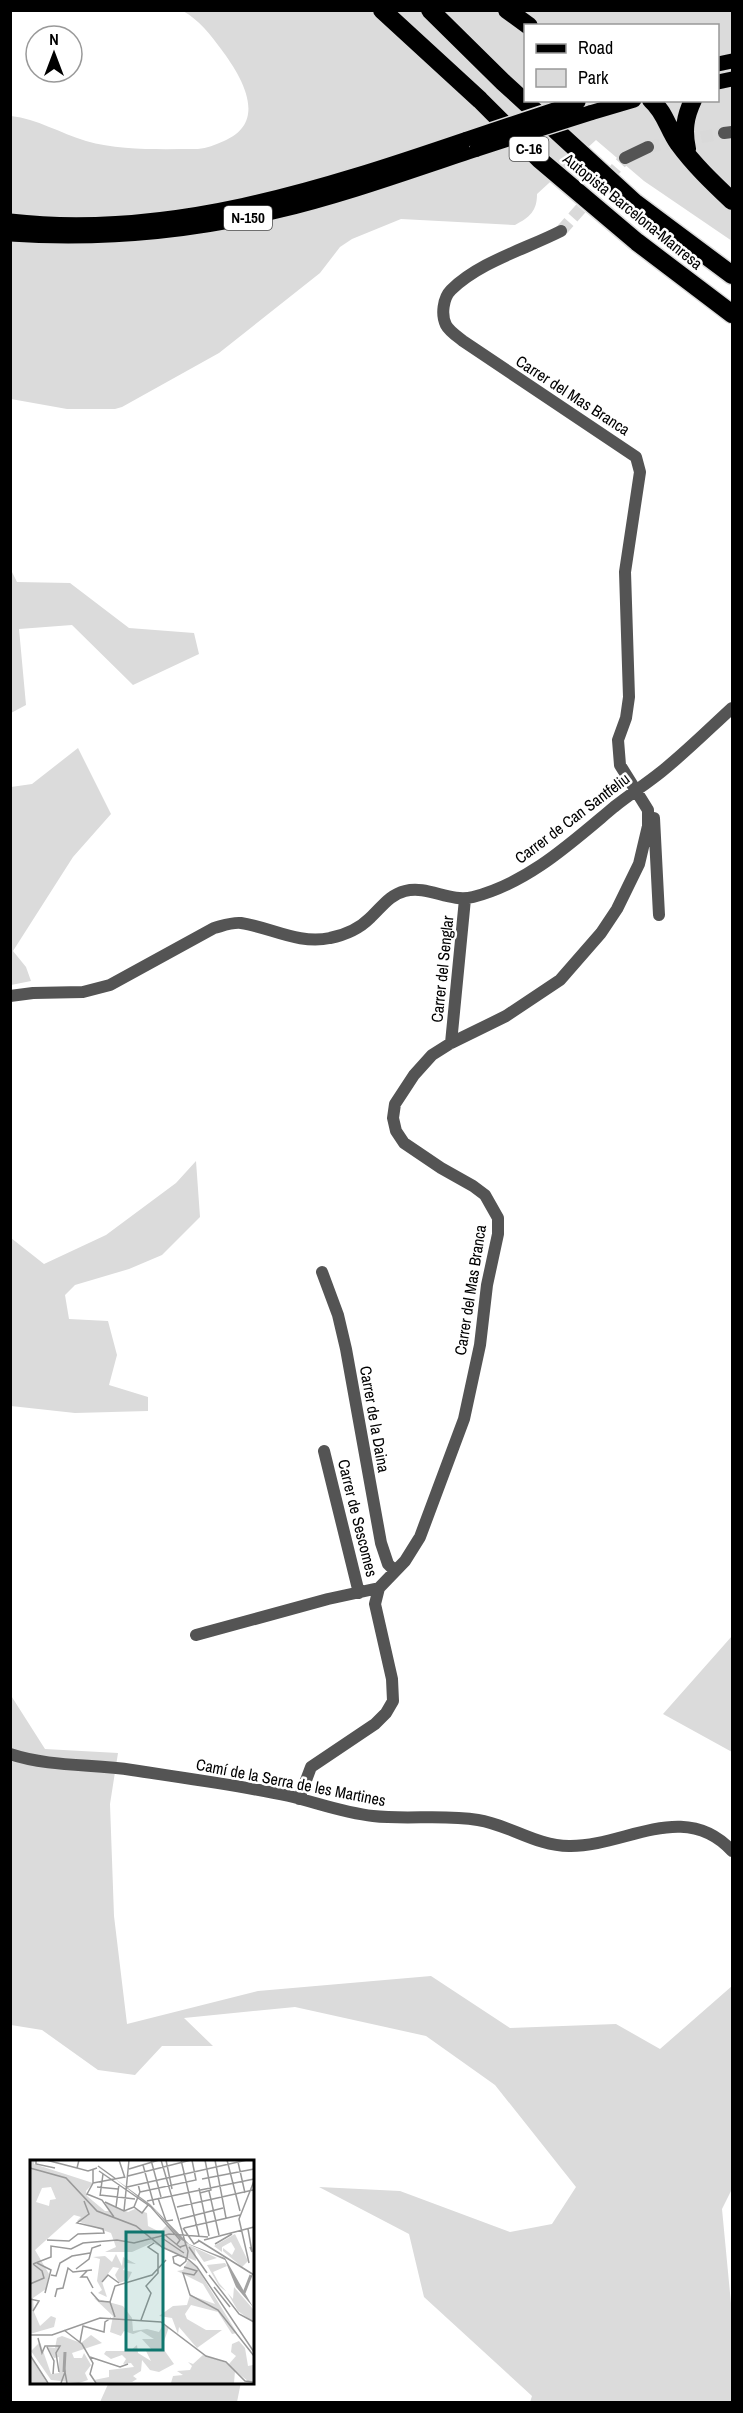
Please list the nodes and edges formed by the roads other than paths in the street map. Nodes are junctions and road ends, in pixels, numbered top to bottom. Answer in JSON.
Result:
{"nodes":[{"id":1,"x":382,"y":10,"type":"edge"},
{"id":2,"x":430,"y":10,"type":"edge"},
{"id":3,"x":507,"y":10,"type":"edge"},
{"id":4,"x":525,"y":24,"type":"edge"},
{"id":5,"x":609,"y":102,"type":"edge"},
{"id":6,"x":653,"y":102,"type":"edge"},
{"id":7,"x":692,"y":102,"type":"edge"},
{"id":8,"x":584,"y":104,"type":"edge"},
{"id":9,"x":472,"y":144,"type":"junction"},
{"id":10,"x":648,"y":147,"type":"tunnel mouth"},
{"id":11,"x":688,"y":153,"type":"junction"},
{"id":12,"x":625,"y":158,"type":"tunnel mouth"},
{"id":13,"x":732,"y":201,"type":"edge"},
{"id":14,"x":10,"y":221,"type":"edge"},
{"id":15,"x":561,"y":231,"type":"tunnel mouth"},
{"id":16,"x":10,"y":234,"type":"edge"},
{"id":17,"x":732,"y":275,"type":"edge"},
{"id":18,"x":684,"y":279,"type":"junction"},
{"id":19,"x":732,"y":314,"type":"edge"},
{"id":20,"x":732,"y":325,"type":"edge"},
{"id":21,"x":732,"y":708,"type":"edge"},
{"id":22,"x":635,"y":790,"type":"junction"},
{"id":23,"x":648,"y":810,"type":"junction"},
{"id":24,"x":465,"y":899,"type":"junction"},
{"id":25,"x":659,"y":915,"type":"dead end"},
{"id":26,"x":10,"y":996,"type":"edge"},
{"id":27,"x":451,"y":1043,"type":"junction"},
{"id":28,"x":322,"y":1272,"type":"dead end"},
{"id":29,"x":324,"y":1451,"type":"dead end"},
{"id":30,"x":394,"y":1571,"type":"junction"},
{"id":31,"x":379,"y":1588,"type":"junction"},
{"id":32,"x":359,"y":1593,"type":"junction"},
{"id":33,"x":196,"y":1635,"type":"dead end"},
{"id":34,"x":10,"y":1754,"type":"edge"},
{"id":35,"x":299,"y":1799,"type":"junction"},
{"id":36,"x":732,"y":1851,"type":"edge"}],
"edges":[{"from":1,"to":18,"type":"highway","name":"Autopista Barcelona-Manresa","number":"C-16"},
{"from":2,"to":17,"type":"highway","number":"C-16"},
{"from":3,"to":4,"type":"highway"},
{"from":5,"to":8,"type":"main road","number":"N-150"},
{"from":6,"to":11,"type":"highway"},
{"from":7,"to":11,"type":"highway"},
{"from":8,"to":9,"type":"main road","number":"N-150","bridge":true},
{"from":9,"to":14,"type":"main road","number":"N-150"},
{"from":9,"to":16,"type":"main road","number":"N-150"},
{"from":10,"to":12,"type":"street"},
{"from":11,"to":13,"type":"highway"},
{"from":15,"to":22,"type":"street","name":"Carrer del Mas Branca"},
{"from":18,"to":19,"type":"highway","name":"Autopista Barcelona-Manresa","number":"C-16"},
{"from":18,"to":20,"type":"highway"},
{"from":21,"to":22,"type":"street","name":"Carrer de Can Santfeliu"},
{"from":22,"to":23,"type":"street","name":"Carrer del Mas Branca"},
{"from":22,"to":24,"type":"street","name":"Carrer de Can Santfeliu"},
{"from":23,"to":25,"type":"street","name":"Carrer del Mas Branca"},
{"from":23,"to":27,"type":"street","name":"Carrer del Mas Branca"},
{"from":24,"to":26,"type":"street"},
{"from":24,"to":27,"type":"street","name":"Carrer del Senglar"},
{"from":27,"to":30,"type":"street","name":"Carrer del Mas Branca"},
{"from":28,"to":30,"type":"street","name":"Carrer de la Daina"},
{"from":29,"to":32,"type":"street","name":"Carrer de Sescomes"},
{"from":30,"to":31,"type":"street","name":"Carrer del Mas Branca"},
{"from":31,"to":32,"type":"street"},
{"from":31,"to":35,"type":"street"},
{"from":32,"to":33,"type":"street"},
{"from":34,"to":35,"type":"street","name":"Camí de la Serra de les Martines"},
{"from":35,"to":36,"type":"street","name":"Camí de la Serra de les Martines"}]}
